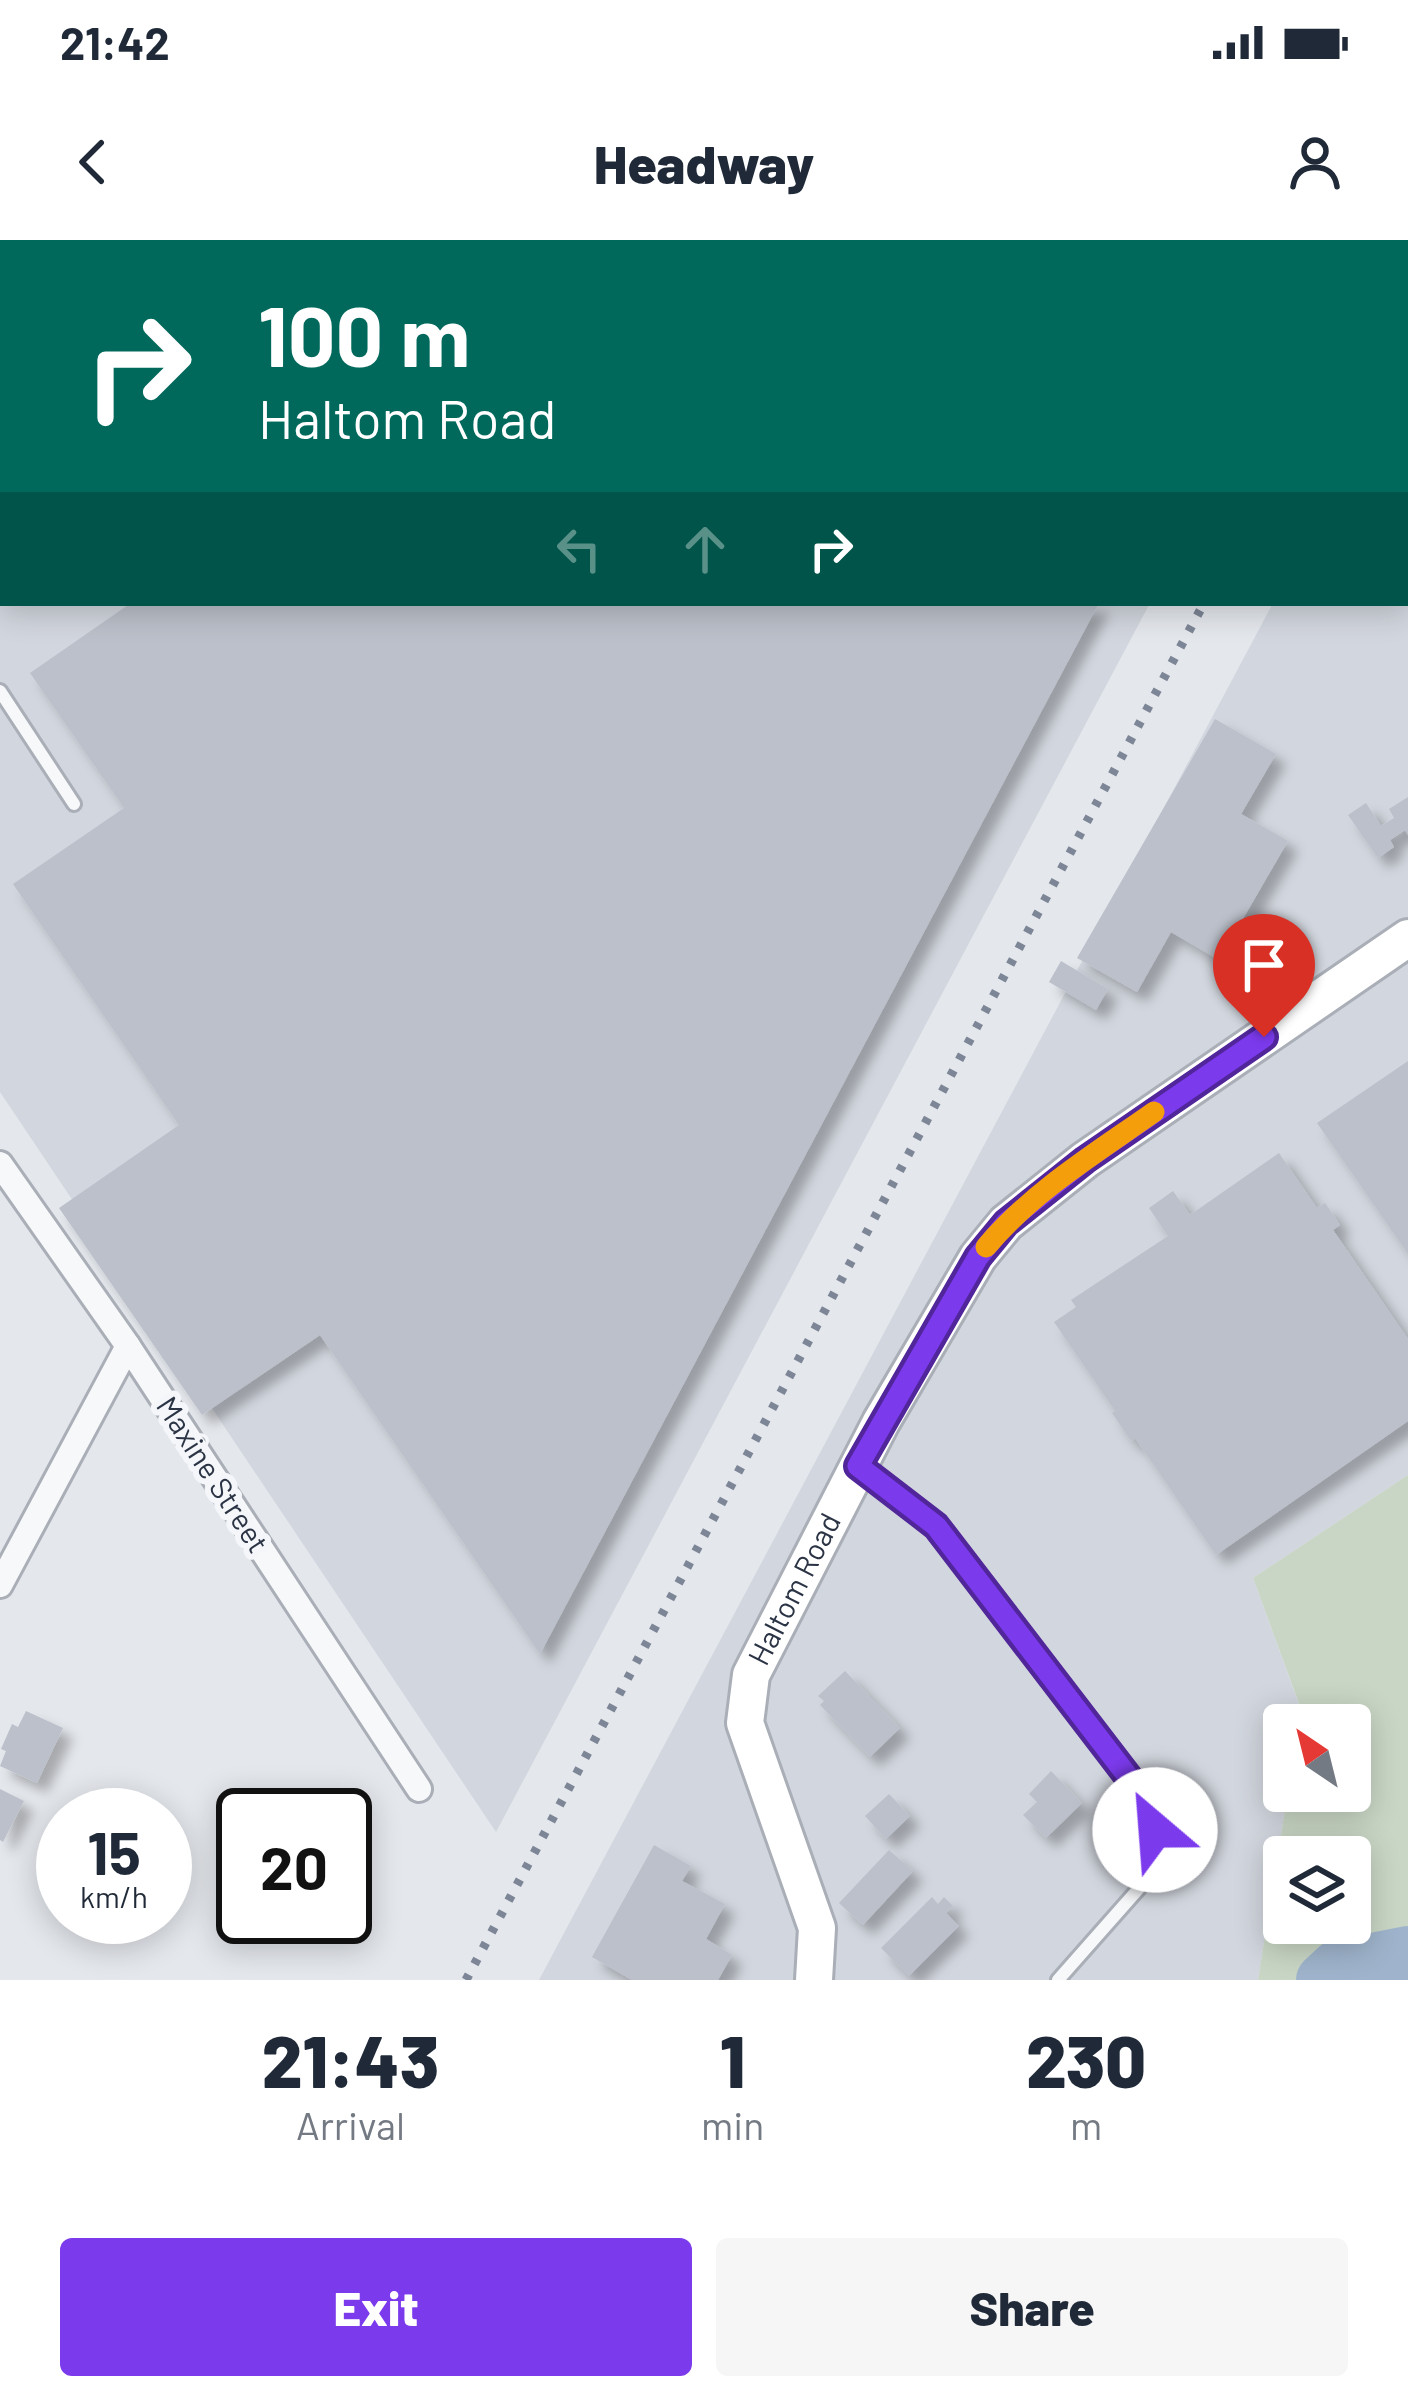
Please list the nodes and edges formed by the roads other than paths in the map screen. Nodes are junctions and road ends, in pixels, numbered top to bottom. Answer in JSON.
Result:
{"nodes":[{"id":1,"x":0,"y":691,"type":"edge"},
{"id":2,"x":74,"y":804,"type":"dead end"},
{"id":3,"x":1408,"y":938,"type":"edge"},
{"id":4,"x":0,"y":1164,"type":"edge"},
{"id":5,"x":128,"y":1346,"type":"junction"},
{"id":6,"x":858,"y":1466,"type":"junction"},
{"id":7,"x":0,"y":1585,"type":"edge"},
{"id":8,"x":418,"y":1789,"type":"dead end"},
{"id":9,"x":814,"y":1980,"type":"edge"},
{"id":10,"x":1058,"y":1980,"type":"edge"}],
"edges":[{"from":1,"to":2,"type":"lane"},
{"from":3,"to":6,"type":"street","name":"Haltom Road"},
{"from":4,"to":5,"type":"street","name":"Maxine Street"},
{"from":5,"to":7,"type":"street"},
{"from":5,"to":8,"type":"street","name":"Maxine Street"},
{"from":6,"to":9,"type":"street","name":"Haltom Road"},
{"from":6,"to":10,"type":"lane"}]}
